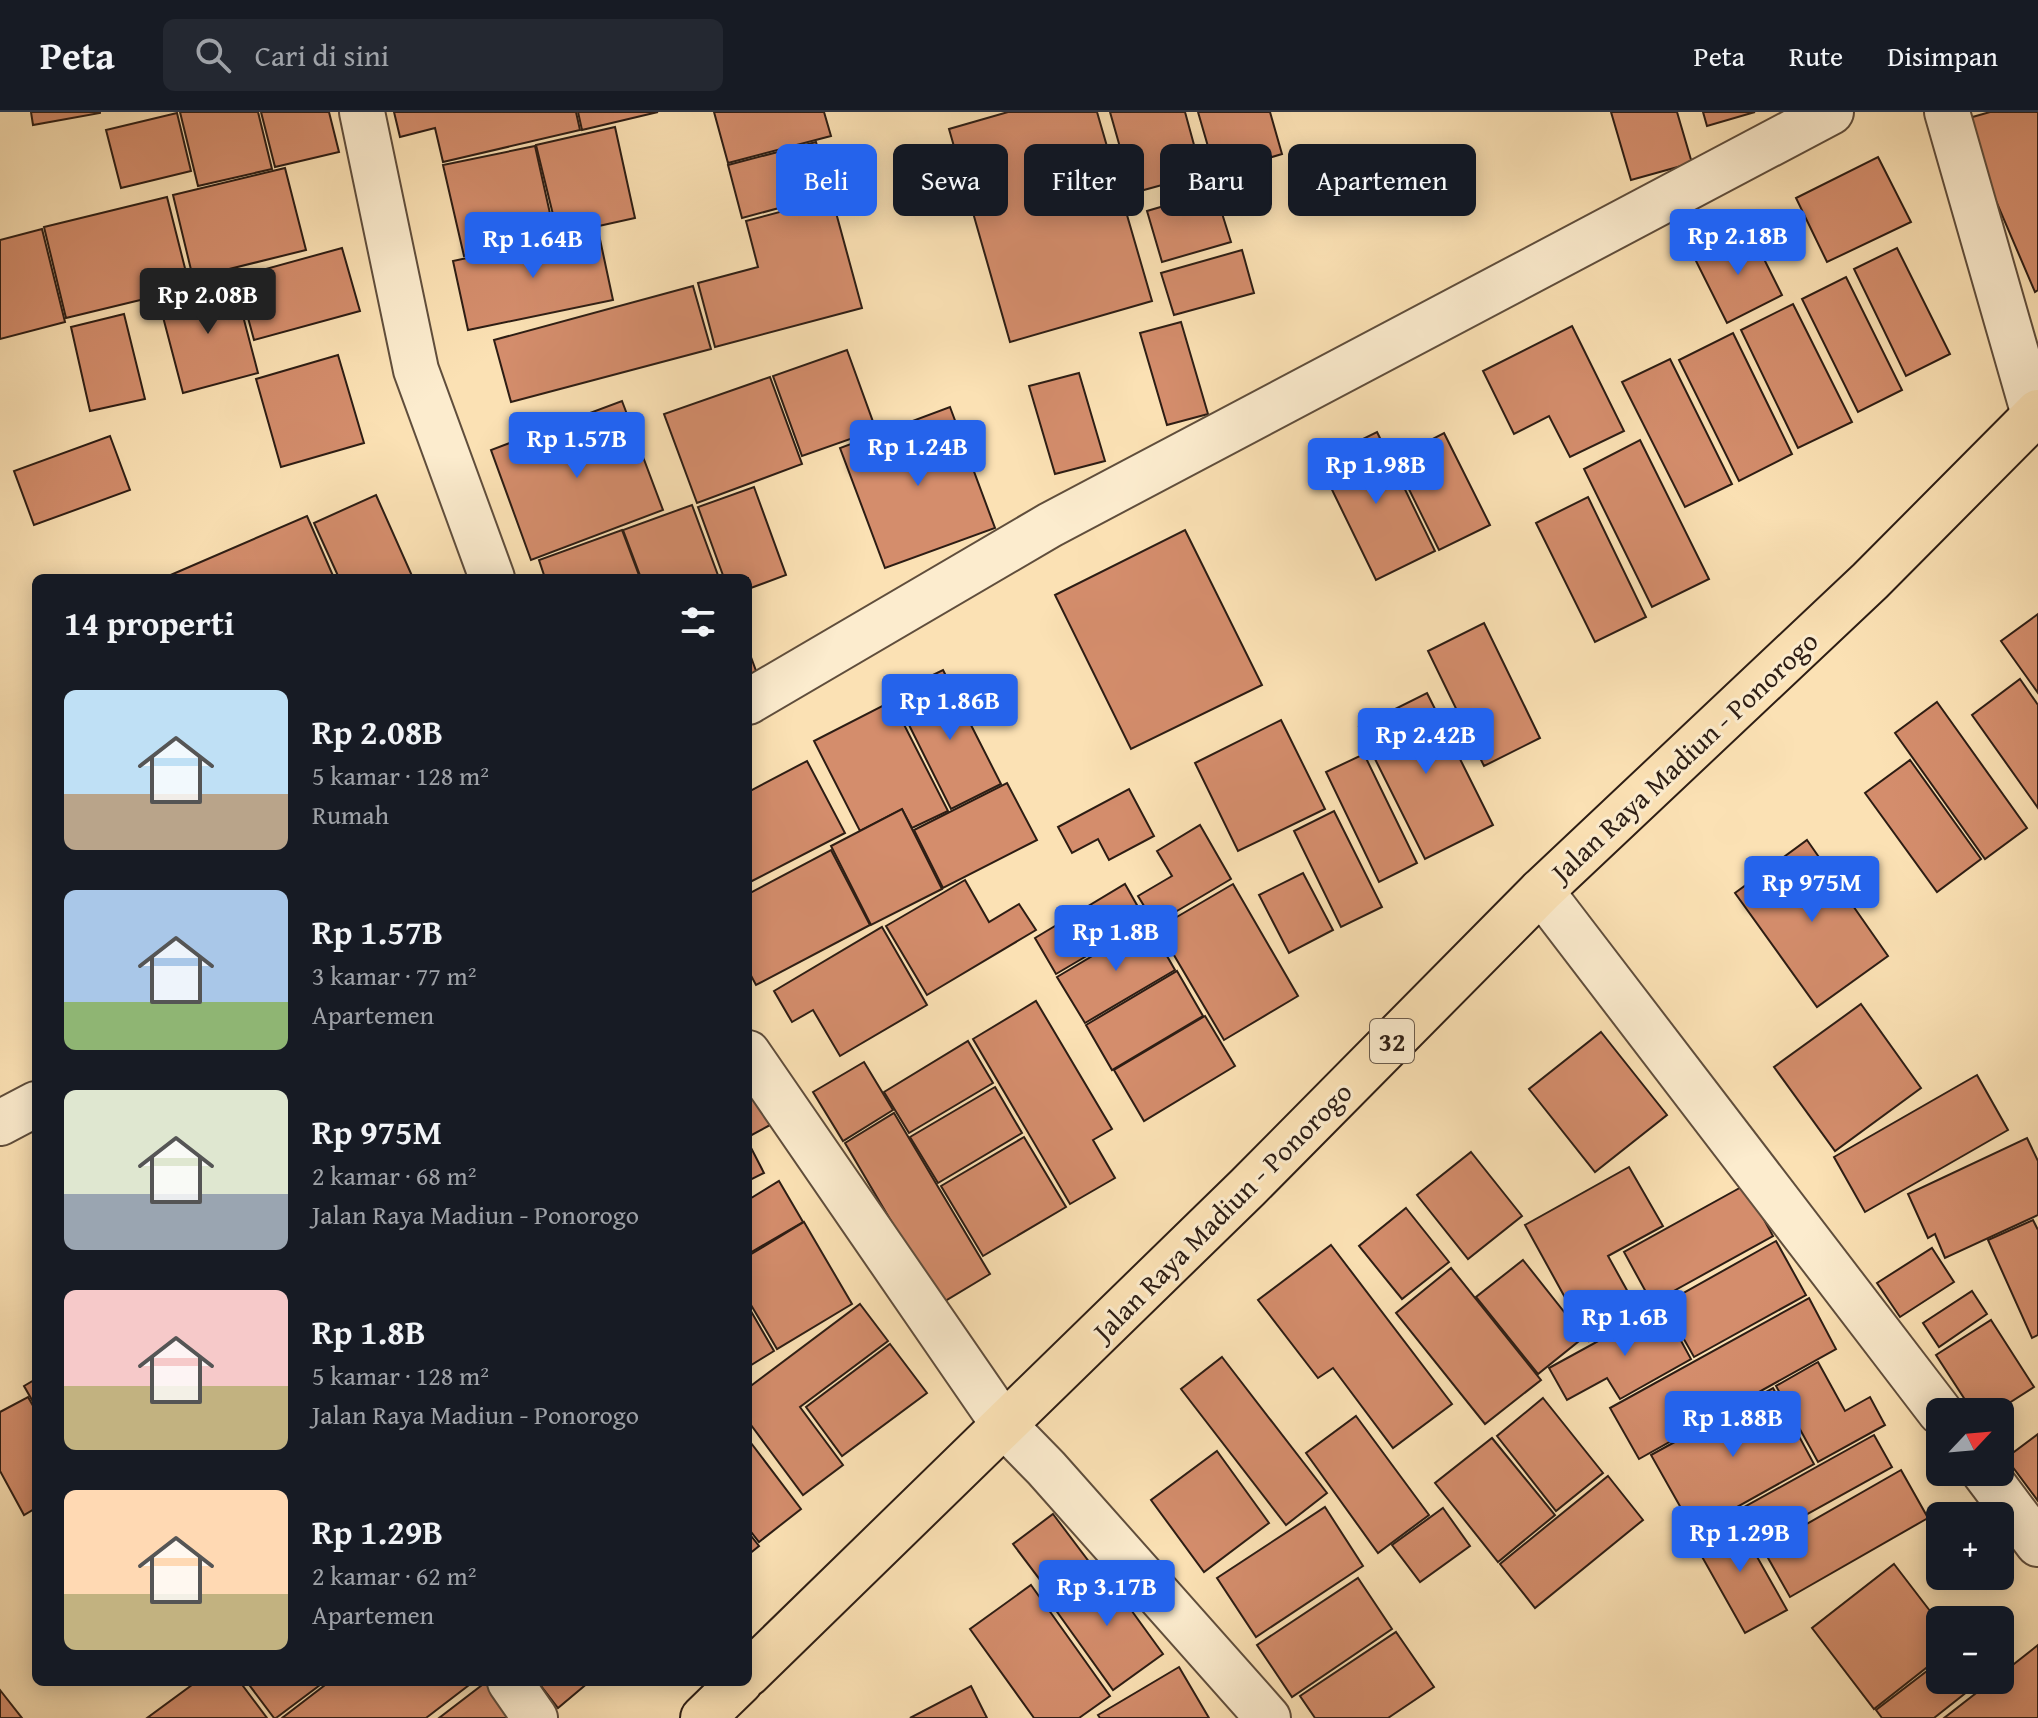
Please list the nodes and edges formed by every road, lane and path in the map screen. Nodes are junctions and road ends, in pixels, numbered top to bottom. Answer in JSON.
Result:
{"nodes":[{"id":1,"x":362,"y":112,"type":"edge"},
{"id":2,"x":1831,"y":112,"type":"edge"},
{"id":3,"x":1947,"y":112,"type":"edge"},
{"id":4,"x":2036,"y":413,"type":"edge"},
{"id":5,"x":491,"y":574,"type":"edge"},
{"id":6,"x":752,"y":700,"type":"edge"},
{"id":7,"x":1541,"y":891,"type":"junction"},
{"id":8,"x":752,"y":1059,"type":"edge"},
{"id":9,"x":32,"y":1106,"type":"edge"},
{"id":10,"x":0,"y":1123,"type":"edge"},
{"id":11,"x":1929,"y":1398,"type":"edge"},
{"id":12,"x":1004,"y":1425,"type":"junction"},
{"id":13,"x":1994,"y":1486,"type":"edge"},
{"id":14,"x":2038,"y":1544,"type":"edge"},
{"id":15,"x":752,"y":1670,"type":"edge"},
{"id":16,"x":513,"y":1686,"type":"edge"},
{"id":17,"x":736,"y":1686,"type":"edge"},
{"id":18,"x":535,"y":1718,"type":"edge"},
{"id":19,"x":703,"y":1718,"type":"edge"},
{"id":20,"x":1268,"y":1718,"type":"edge"}],
"edges":[{"from":1,"to":5,"type":"street"},
{"from":2,"to":6,"type":"street"},
{"from":3,"to":4,"type":"street"},
{"from":4,"to":7,"type":"highway","name":"Jalan Raya Madiun - Ponorogo","number":"32"},
{"from":7,"to":11,"type":"street"},
{"from":7,"to":12,"type":"highway","name":"Jalan Raya Madiun - Ponorogo","number":"32"},
{"from":8,"to":12,"type":"street"},
{"from":9,"to":10,"type":"street"},
{"from":12,"to":15,"type":"highway","name":"Jalan Raya Madiun - Ponorogo","number":"32"},
{"from":12,"to":20,"type":"street"},
{"from":13,"to":14,"type":"street"},
{"from":16,"to":18,"type":"street"},
{"from":17,"to":19,"type":"highway"}]}
